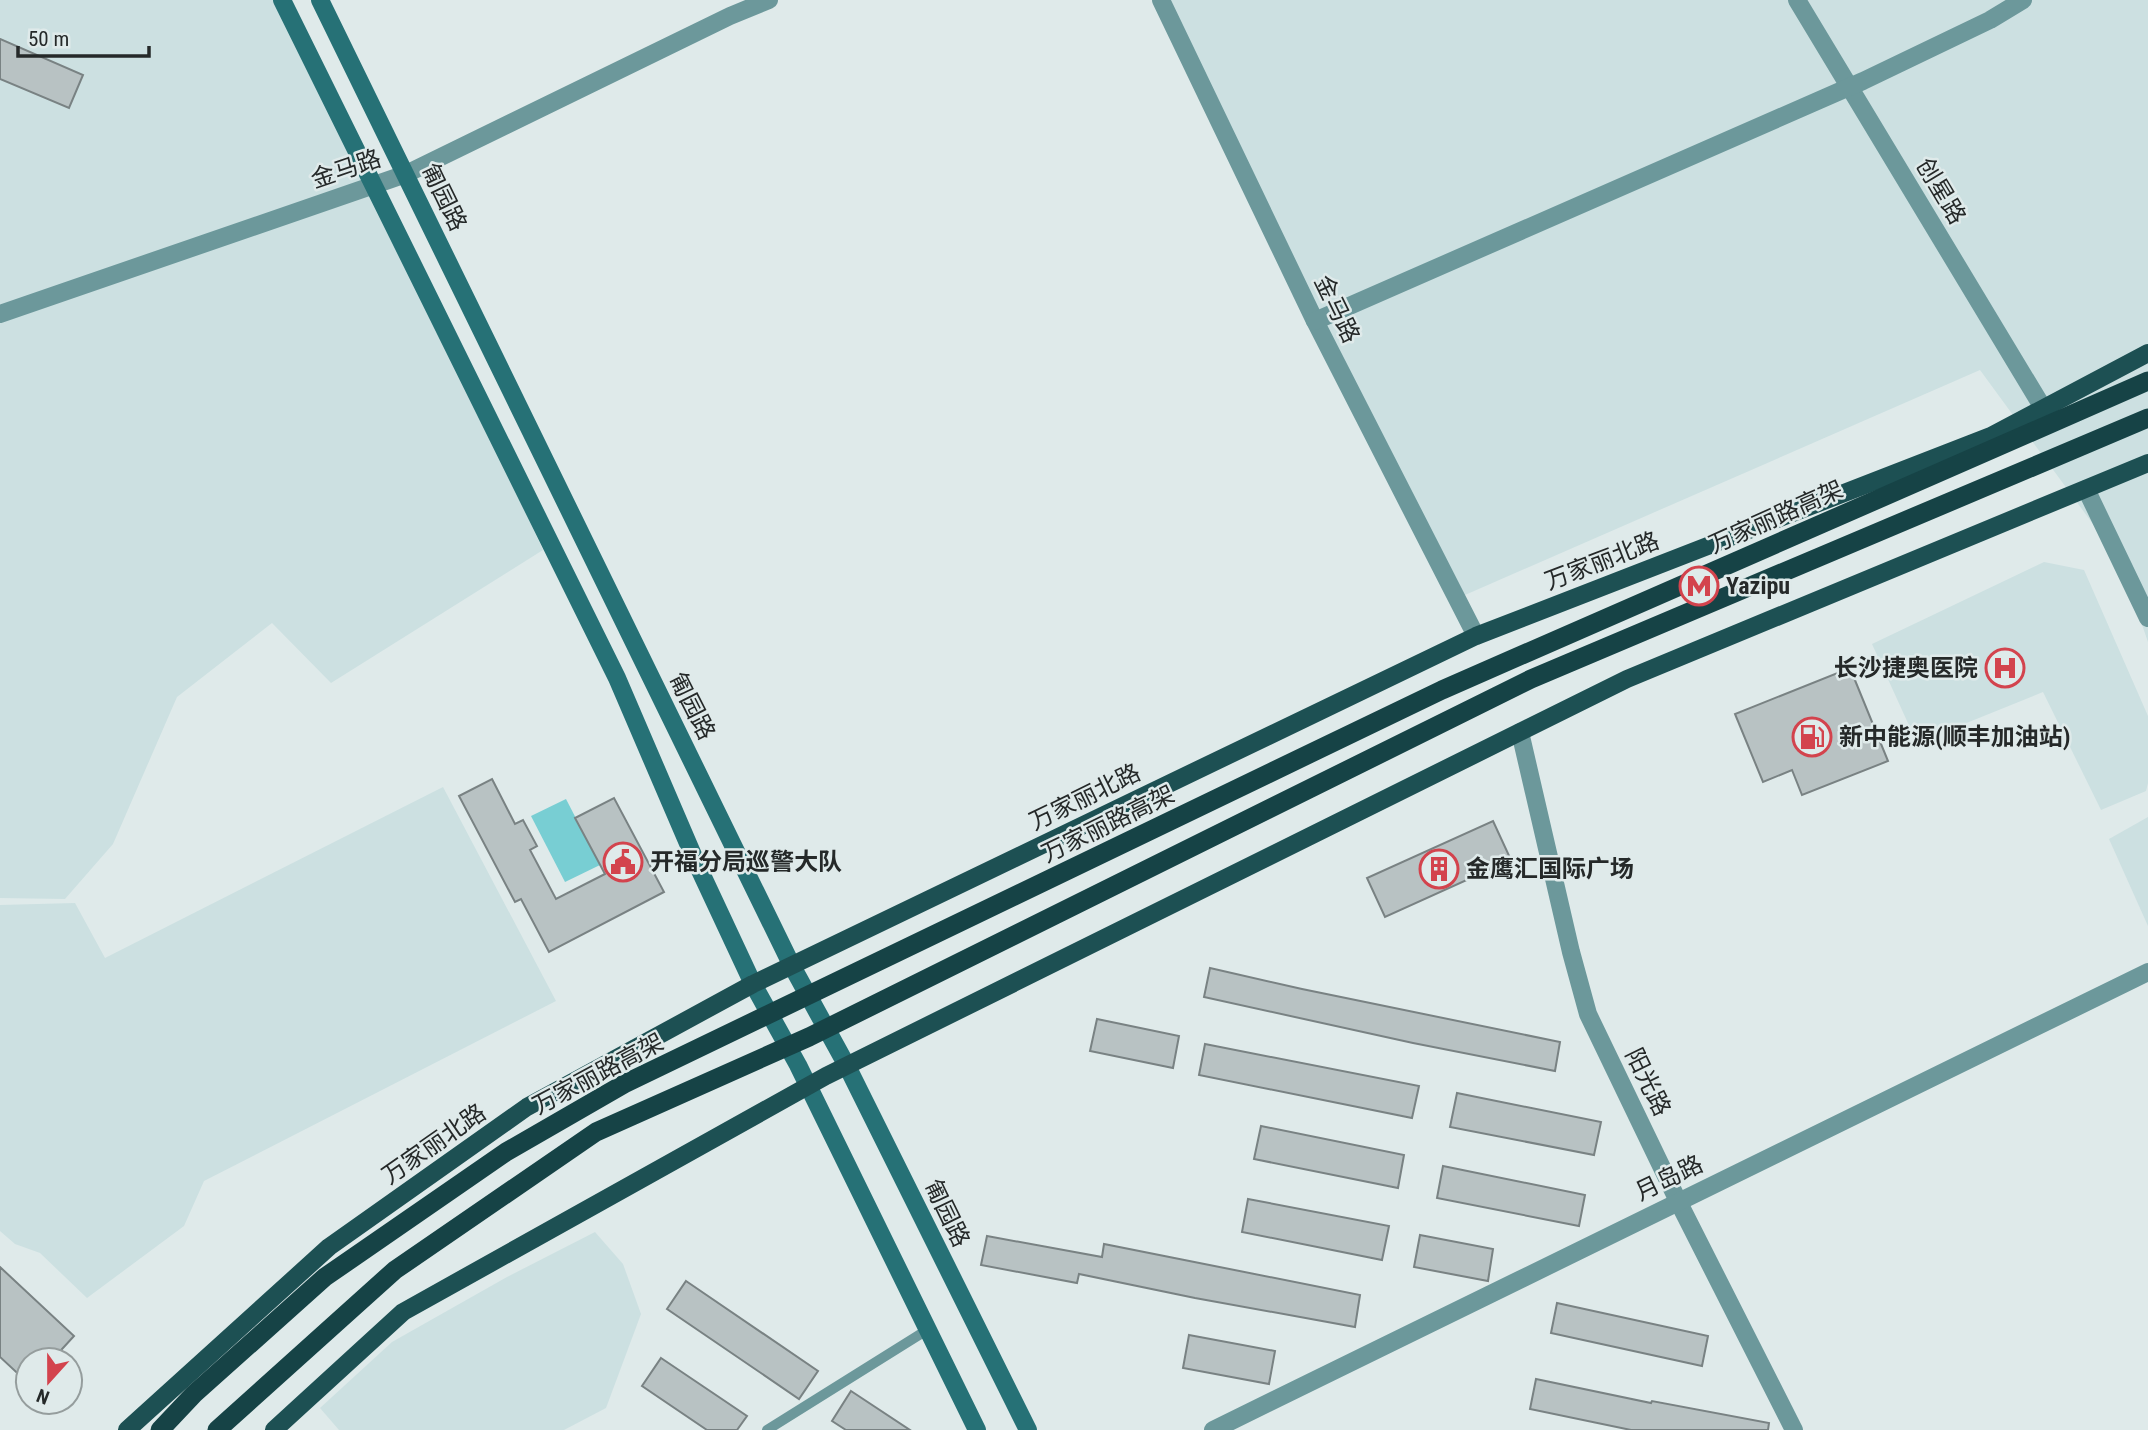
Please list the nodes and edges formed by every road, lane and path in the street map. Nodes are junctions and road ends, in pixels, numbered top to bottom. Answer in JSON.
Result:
{"nodes":[{"id":1,"x":282,"y":0,"type":"edge"},
{"id":2,"x":320,"y":0,"type":"edge"},
{"id":3,"x":769,"y":0,"type":"edge"},
{"id":4,"x":1161,"y":0,"type":"edge"},
{"id":5,"x":1797,"y":0,"type":"edge"},
{"id":6,"x":2023,"y":0,"type":"edge"},
{"id":7,"x":1849,"y":86,"type":"junction"},
{"id":8,"x":405,"y":174,"type":"junction"},
{"id":9,"x":373,"y":186,"type":"junction"},
{"id":10,"x":0,"y":314,"type":"edge"},
{"id":11,"x":1315,"y":321,"type":"junction"},
{"id":12,"x":2148,"y":352,"type":"edge"},
{"id":13,"x":2148,"y":382,"type":"edge"},
{"id":14,"x":2043,"y":408,"type":"junction"},
{"id":15,"x":2148,"y":418,"type":"edge"},
{"id":16,"x":2148,"y":463,"type":"edge"},
{"id":17,"x":2086,"y":489,"type":"junction"},
{"id":18,"x":2148,"y":618,"type":"edge"},
{"id":19,"x":1476,"y":636,"type":"junction"},
{"id":20,"x":1520,"y":732,"type":"junction"},
{"id":21,"x":792,"y":966,"type":"junction"},
{"id":22,"x":2148,"y":972,"type":"edge"},
{"id":23,"x":752,"y":984,"type":"junction"},
{"id":24,"x":847,"y":1066,"type":"junction"},
{"id":25,"x":807,"y":1087,"type":"junction"},
{"id":26,"x":1678,"y":1200,"type":"junction"},
{"id":27,"x":927,"y":1330,"type":"junction"},
{"id":28,"x":127,"y":1430,"type":"edge"},
{"id":29,"x":160,"y":1430,"type":"edge"},
{"id":30,"x":217,"y":1430,"type":"edge"},
{"id":31,"x":274,"y":1430,"type":"edge"},
{"id":32,"x":767,"y":1430,"type":"edge"},
{"id":33,"x":977,"y":1430,"type":"edge"},
{"id":34,"x":1028,"y":1430,"type":"edge"},
{"id":35,"x":1213,"y":1430,"type":"edge"},
{"id":36,"x":1794,"y":1430,"type":"edge"}],
"edges":[{"from":1,"to":9,"type":"main road"},
{"from":2,"to":8,"type":"main road","name":"匍园路"},
{"from":3,"to":8,"type":"street","name":"金马路"},
{"from":4,"to":11,"type":"street","name":"金马路"},
{"from":5,"to":7,"type":"street","name":"创星路"},
{"from":6,"to":7,"type":"street"},
{"from":7,"to":11,"type":"street"},
{"from":7,"to":14,"type":"street","name":"创星路"},
{"from":8,"to":9,"type":"street","name":"金马路"},
{"from":8,"to":21,"type":"main road","name":"匍园路"},
{"from":9,"to":10,"type":"street","name":"金马路"},
{"from":9,"to":23,"type":"main road"},
{"from":11,"to":19,"type":"street","name":"金马路"},
{"from":12,"to":14,"type":"main road","name":"万家丽北路"},
{"from":13,"to":29,"type":"highway","name":"万家丽路高架","bridge":true},
{"from":14,"to":19,"type":"main road","name":"万家丽北路"},
{"from":15,"to":30,"type":"highway","name":"万家丽路高架","bridge":true},
{"from":16,"to":17,"type":"main road"},
{"from":17,"to":18,"type":"street"},
{"from":17,"to":20,"type":"main road"},
{"from":19,"to":21,"type":"main road","name":"万家丽北路"},
{"from":20,"to":24,"type":"main road"},
{"from":20,"to":26,"type":"street","name":"阳光路"},
{"from":21,"to":23,"type":"main road","name":"万家丽北路"},
{"from":21,"to":24,"type":"main road","name":"匍园路"},
{"from":22,"to":26,"type":"street","name":"月岛路"},
{"from":23,"to":25,"type":"main road"},
{"from":23,"to":28,"type":"main road","name":"万家丽北路"},
{"from":24,"to":25,"type":"main road"},
{"from":24,"to":34,"type":"main road","name":"匍园路"},
{"from":25,"to":27,"type":"main road"},
{"from":25,"to":31,"type":"main road"},
{"from":26,"to":35,"type":"street","name":"月岛路"},
{"from":26,"to":36,"type":"street","name":"阳光路"},
{"from":27,"to":32,"type":"lane"},
{"from":27,"to":33,"type":"main road"}]}
